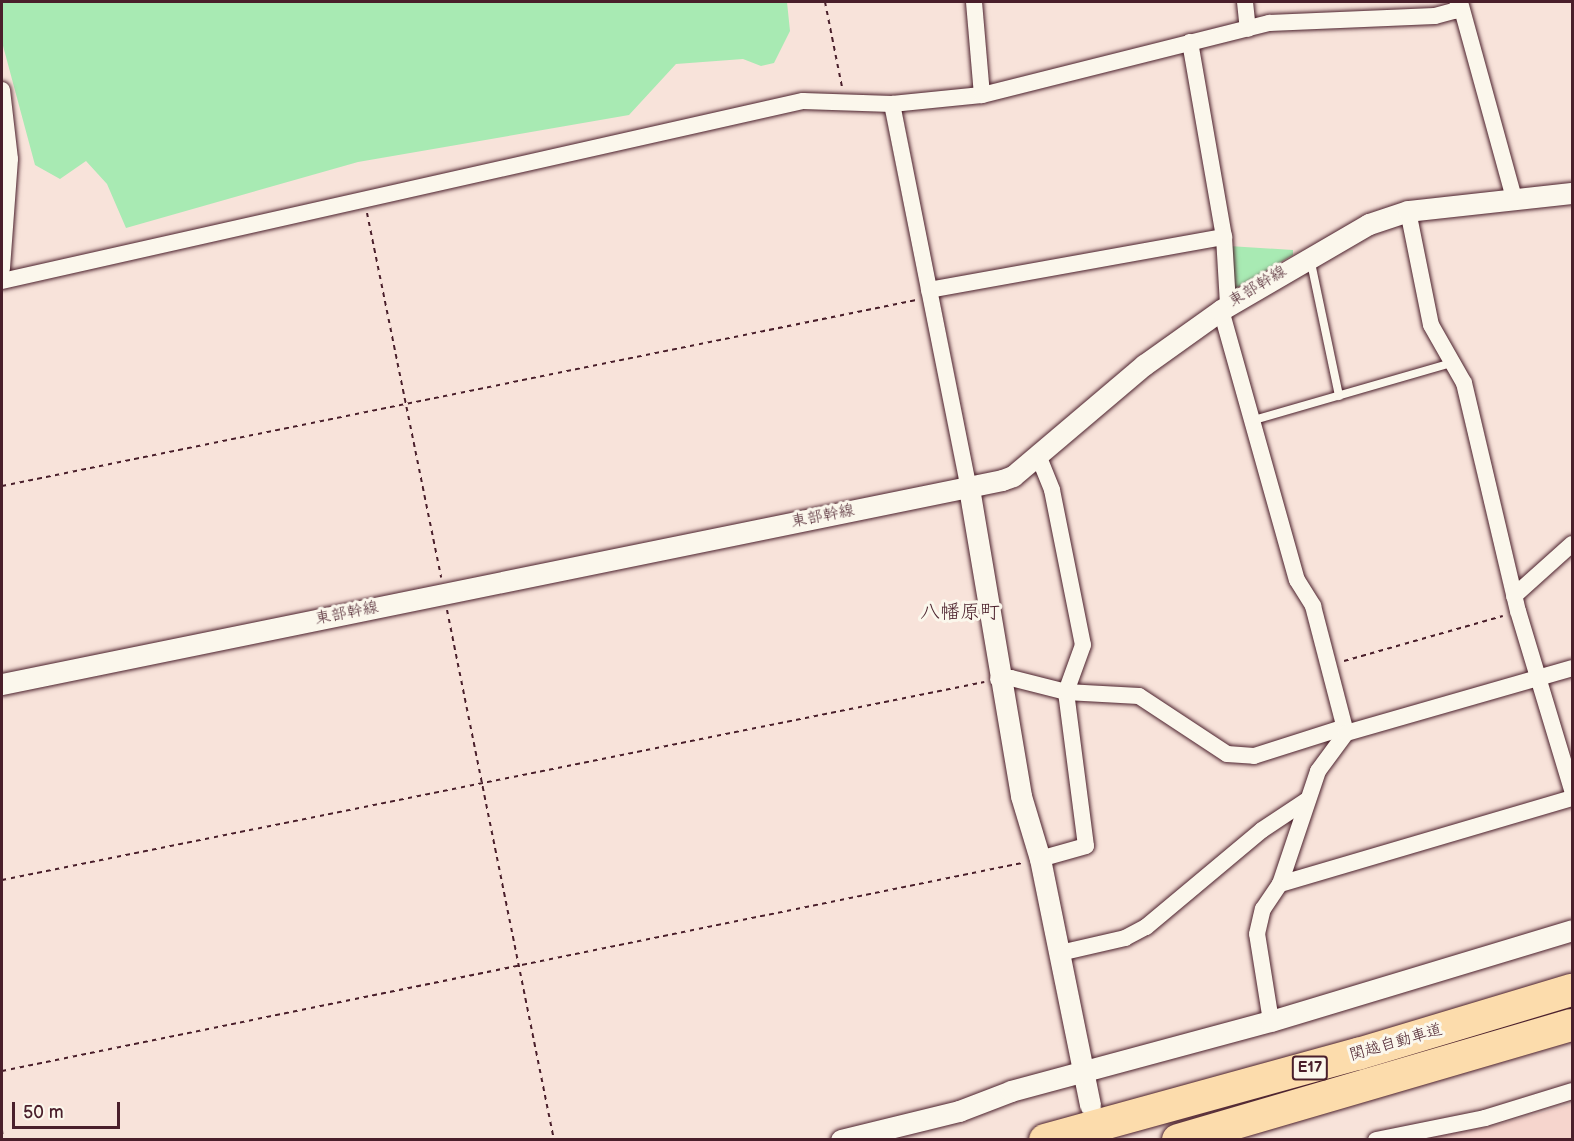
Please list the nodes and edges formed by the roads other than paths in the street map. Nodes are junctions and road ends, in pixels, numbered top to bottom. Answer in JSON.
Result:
{"nodes":[{"id":1,"x":974,"y":2,"type":"edge"},
{"id":2,"x":1245,"y":2,"type":"edge"},
{"id":3,"x":1459,"y":4,"type":"edge"},
{"id":4,"x":1248,"y":29,"type":"junction"},
{"id":5,"x":1190,"y":42,"type":"junction"},
{"id":6,"x":2,"y":90,"type":"edge"},
{"id":7,"x":982,"y":95,"type":"junction"},
{"id":8,"x":892,"y":104,"type":"junction"},
{"id":9,"x":1572,"y":193,"type":"edge"},
{"id":10,"x":1515,"y":201,"type":"junction"},
{"id":11,"x":1408,"y":211,"type":"junction"},
{"id":12,"x":1224,"y":237,"type":"junction"},
{"id":13,"x":1310,"y":257,"type":"junction"},
{"id":14,"x":2,"y":269,"type":"edge"},
{"id":15,"x":2,"y":281,"type":"edge"},
{"id":16,"x":930,"y":293,"type":"junction"},
{"id":17,"x":1225,"y":307,"type":"junction"},
{"id":18,"x":1452,"y":363,"type":"junction"},
{"id":19,"x":1339,"y":396,"type":"junction"},
{"id":20,"x":1254,"y":420,"type":"junction"},
{"id":21,"x":1038,"y":455,"type":"junction"},
{"id":22,"x":969,"y":488,"type":"junction"},
{"id":23,"x":1572,"y":544,"type":"edge"},
{"id":24,"x":1516,"y":604,"type":"junction"},
{"id":25,"x":1572,"y":668,"type":"edge"},
{"id":26,"x":1538,"y":678,"type":"junction"},
{"id":27,"x":998,"y":679,"type":"junction"},
{"id":28,"x":2,"y":684,"type":"edge"},
{"id":29,"x":1066,"y":692,"type":"junction"},
{"id":30,"x":1344,"y":730,"type":"junction"},
{"id":31,"x":1572,"y":790,"type":"edge"},
{"id":32,"x":1572,"y":798,"type":"edge"},
{"id":33,"x":1307,"y":800,"type":"junction"},
{"id":34,"x":1040,"y":859,"type":"junction"},
{"id":35,"x":1280,"y":884,"type":"junction"},
{"id":36,"x":1572,"y":930,"type":"edge"},
{"id":37,"x":1060,"y":953,"type":"junction"},
{"id":38,"x":1572,"y":990,"type":"edge"},
{"id":39,"x":1271,"y":1021,"type":"junction"},
{"id":40,"x":1572,"y":1025,"type":"edge"},
{"id":41,"x":1084,"y":1072,"type":"junction"},
{"id":42,"x":1572,"y":1091,"type":"edge"},
{"id":43,"x":1090,"y":1105,"type":"dead end"},
{"id":44,"x":841,"y":1140,"type":"edge"},
{"id":45,"x":1045,"y":1140,"type":"edge"},
{"id":46,"x":1178,"y":1140,"type":"edge"},
{"id":47,"x":1376,"y":1140,"type":"edge"}],
"edges":[{"from":1,"to":7,"type":"street"},
{"from":2,"to":4,"type":"street"},
{"from":3,"to":4,"type":"street"},
{"from":3,"to":10,"type":"street"},
{"from":4,"to":5,"type":"street"},
{"from":5,"to":7,"type":"street"},
{"from":5,"to":12,"type":"street"},
{"from":6,"to":14,"type":"street"},
{"from":7,"to":8,"type":"street"},
{"from":8,"to":15,"type":"street"},
{"from":8,"to":16,"type":"street"},
{"from":9,"to":10,"type":"street","name":"東部幹線"},
{"from":10,"to":11,"type":"street","name":"東部幹線"},
{"from":11,"to":13,"type":"street","name":"東部幹線"},
{"from":11,"to":18,"type":"street"},
{"from":12,"to":16,"type":"street"},
{"from":12,"to":17,"type":"street"},
{"from":13,"to":17,"type":"street","name":"東部幹線"},
{"from":13,"to":19,"type":"lane"},
{"from":16,"to":22,"type":"street"},
{"from":17,"to":20,"type":"street"},
{"from":17,"to":21,"type":"street","name":"東部幹線"},
{"from":18,"to":19,"type":"lane"},
{"from":18,"to":24,"type":"street"},
{"from":19,"to":20,"type":"lane"},
{"from":20,"to":30,"type":"street"},
{"from":21,"to":22,"type":"street","name":"東部幹線"},
{"from":21,"to":29,"type":"street"},
{"from":22,"to":27,"type":"street"},
{"from":22,"to":28,"type":"street","name":"東部幹線"},
{"from":23,"to":24,"type":"street"},
{"from":24,"to":26,"type":"street"},
{"from":25,"to":26,"type":"street"},
{"from":26,"to":30,"type":"street"},
{"from":26,"to":31,"type":"street"},
{"from":27,"to":29,"type":"street"},
{"from":27,"to":34,"type":"street"},
{"from":29,"to":30,"type":"street"},
{"from":29,"to":34,"type":"street"},
{"from":30,"to":33,"type":"street"},
{"from":32,"to":35,"type":"street"},
{"from":33,"to":35,"type":"street"},
{"from":33,"to":37,"type":"street"},
{"from":34,"to":37,"type":"street"},
{"from":35,"to":39,"type":"street"},
{"from":36,"to":39,"type":"street"},
{"from":37,"to":41,"type":"street"},
{"from":38,"to":45,"type":"highway","name":"関越自動車道","number":"E17"},
{"from":39,"to":41,"type":"street"},
{"from":40,"to":46,"type":"highway","name":"関越自動車道","number":"E17"},
{"from":41,"to":43,"type":"street"},
{"from":41,"to":44,"type":"street"},
{"from":42,"to":47,"type":"street"}]}
